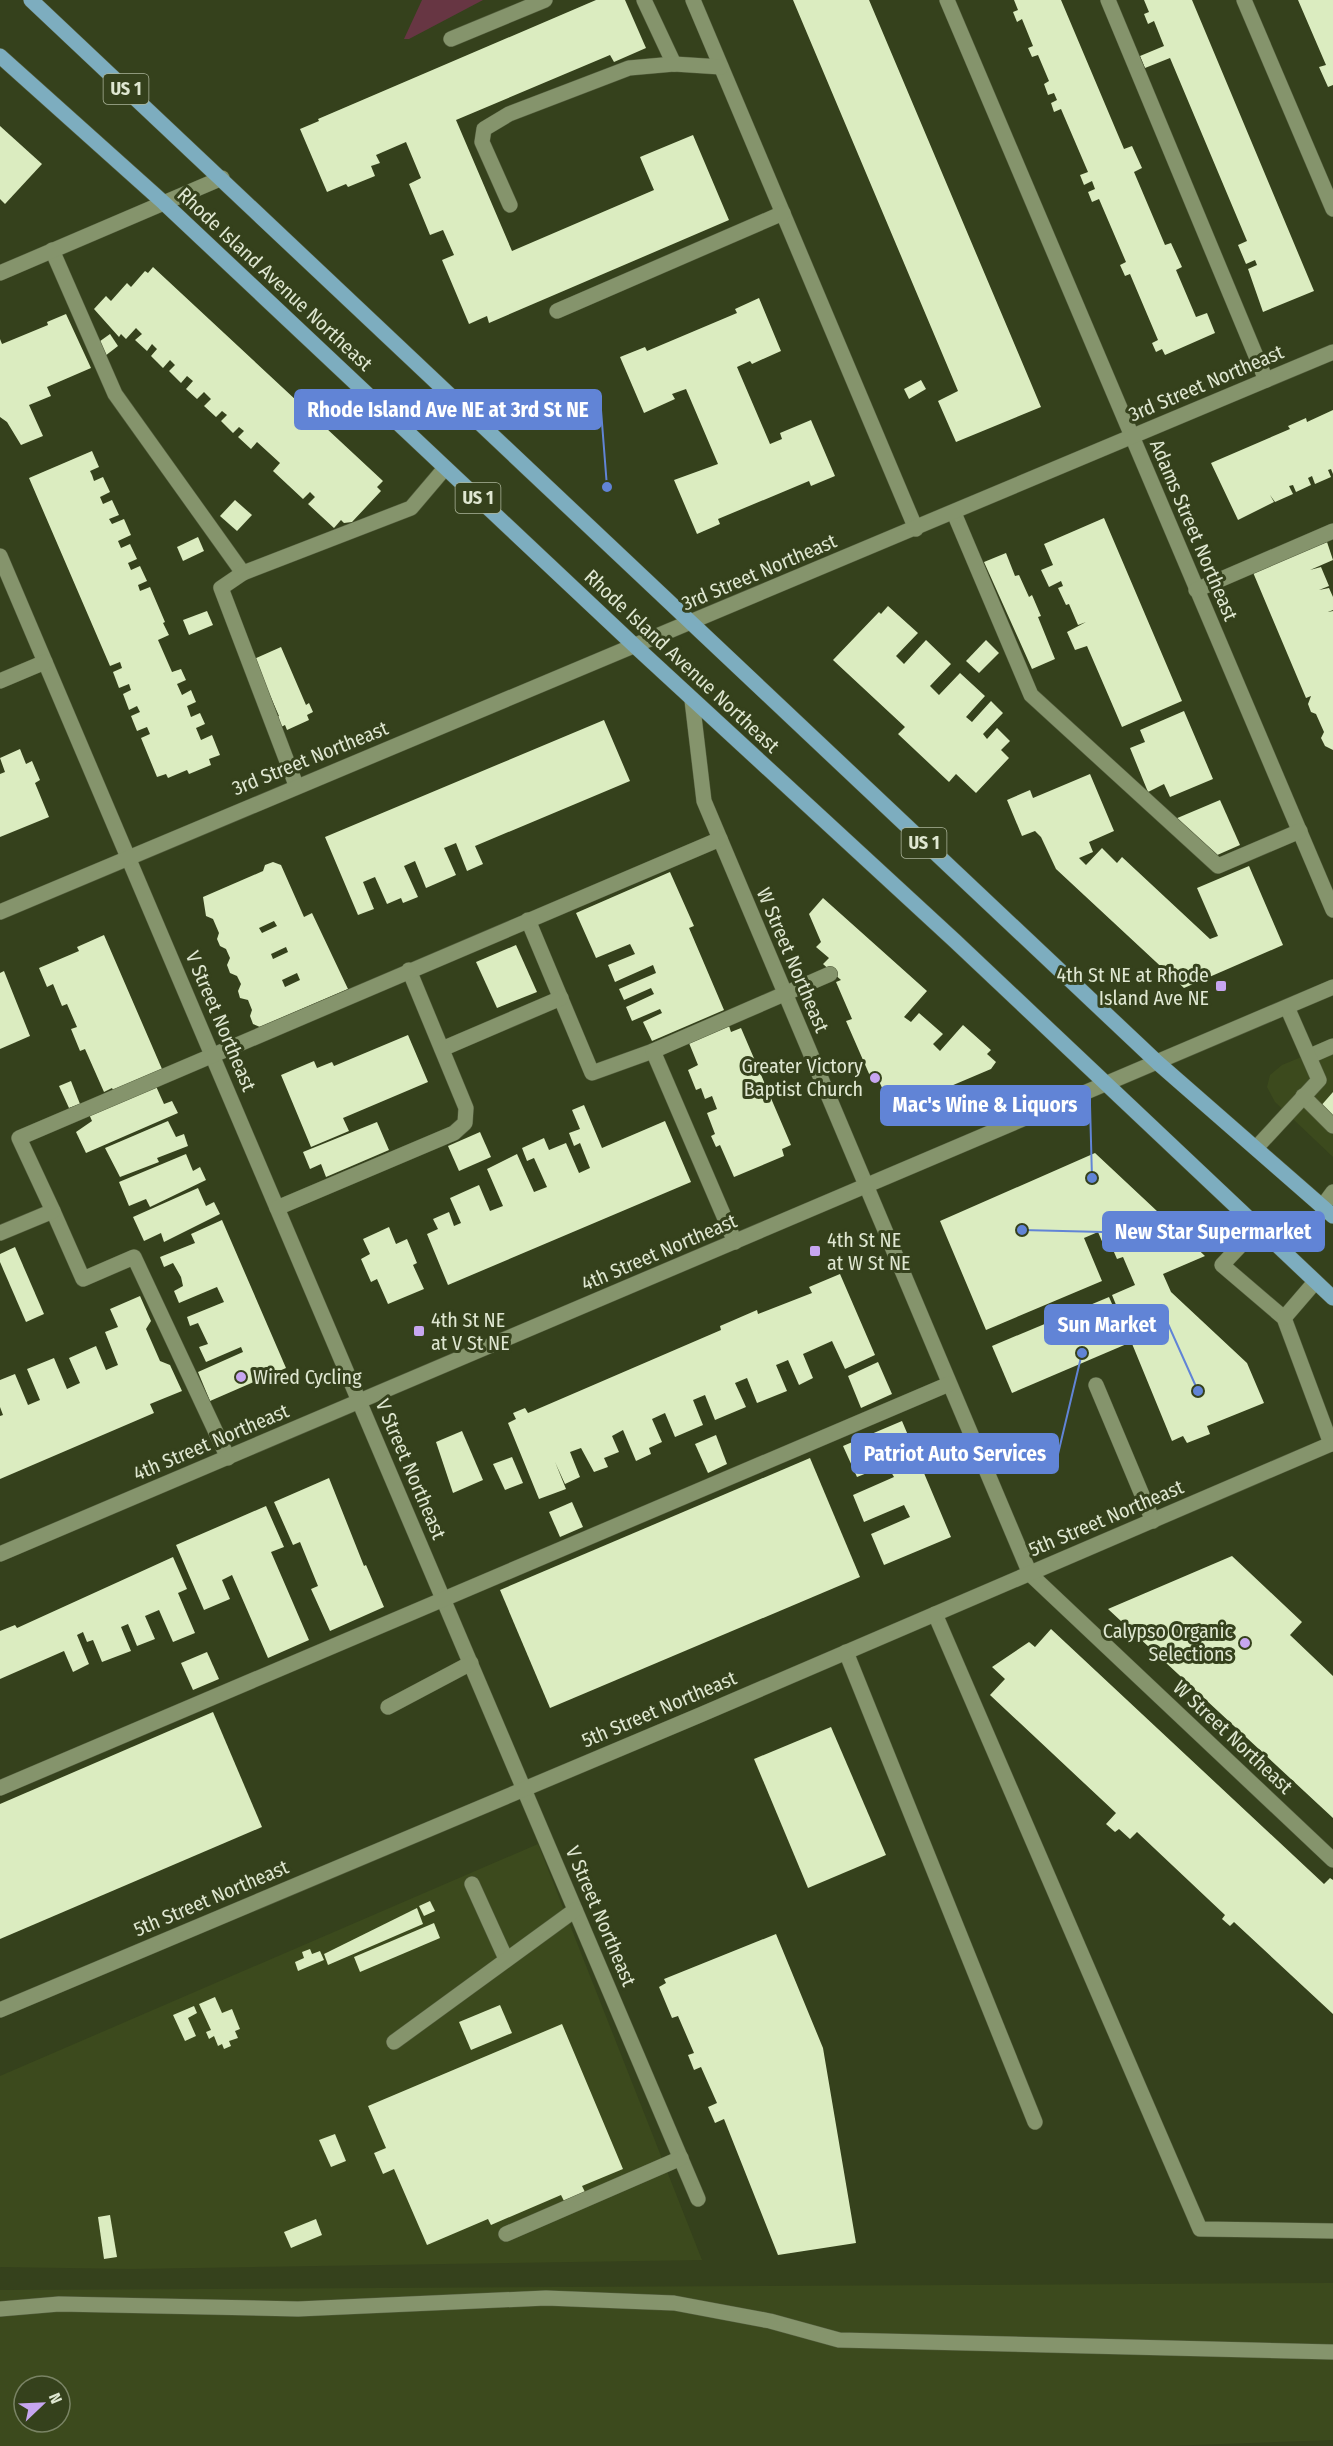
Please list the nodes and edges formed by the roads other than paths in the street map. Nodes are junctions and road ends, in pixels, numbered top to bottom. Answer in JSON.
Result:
{"nodes":[{"id":1,"x":31,"y":0,"type":"edge"},
{"id":2,"x":545,"y":0,"type":"edge"},
{"id":3,"x":644,"y":0,"type":"edge"},
{"id":4,"x":693,"y":0,"type":"edge"},
{"id":5,"x":947,"y":0,"type":"edge"},
{"id":6,"x":1108,"y":0,"type":"edge"},
{"id":7,"x":1244,"y":0,"type":"edge"},
{"id":8,"x":451,"y":39,"type":"dead end"},
{"id":9,"x":0,"y":56,"type":"edge"},
{"id":10,"x":674,"y":64,"type":"junction"},
{"id":11,"x":721,"y":67,"type":"junction"},
{"id":12,"x":222,"y":178,"type":"junction"},
{"id":13,"x":164,"y":203,"type":"junction"},
{"id":14,"x":510,"y":205,"type":"dead end"},
{"id":15,"x":1333,"y":208,"type":"edge"},
{"id":16,"x":783,"y":213,"type":"junction"},
{"id":17,"x":52,"y":250,"type":"junction"},
{"id":18,"x":0,"y":273,"type":"edge"},
{"id":19,"x":557,"y":311,"type":"dead end"},
{"id":20,"x":1333,"y":352,"type":"edge"},
{"id":21,"x":1266,"y":381,"type":"junction"},
{"id":22,"x":1132,"y":437,"type":"junction"},
{"id":23,"x":445,"y":468,"type":"junction"},
{"id":24,"x":954,"y":513,"type":"junction"},
{"id":25,"x":916,"y":529,"type":"junction"},
{"id":26,"x":1333,"y":531,"type":"edge"},
{"id":27,"x":0,"y":556,"type":"edge"},
{"id":28,"x":243,"y":573,"type":"junction"},
{"id":29,"x":1197,"y":590,"type":"junction"},
{"id":30,"x":691,"y":624,"type":"junction"},
{"id":31,"x":636,"y":647,"type":"junction"},
{"id":32,"x":45,"y":662,"type":"junction"},
{"id":33,"x":0,"y":681,"type":"edge"},
{"id":34,"x":692,"y":700,"type":"junction"},
{"id":35,"x":296,"y":785,"type":"junction"},
{"id":36,"x":1300,"y":831,"type":"junction"},
{"id":37,"x":720,"y":839,"type":"junction"},
{"id":38,"x":128,"y":857,"type":"junction"},
{"id":39,"x":1333,"y":910,"type":"edge"},
{"id":40,"x":0,"y":912,"type":"edge"},
{"id":41,"x":528,"y":920,"type":"junction"},
{"id":42,"x":409,"y":970,"type":"junction"},
{"id":43,"x":830,"y":974,"type":"dead end"},
{"id":44,"x":1333,"y":987,"type":"edge"},
{"id":45,"x":784,"y":993,"type":"junction"},
{"id":46,"x":561,"y":998,"type":"junction"},
{"id":47,"x":1287,"y":1007,"type":"junction"},
{"id":48,"x":1333,"y":1046,"type":"edge"},
{"id":49,"x":442,"y":1049,"type":"junction"},
{"id":50,"x":653,"y":1051,"type":"junction"},
{"id":51,"x":212,"y":1054,"type":"junction"},
{"id":52,"x":1310,"y":1056,"type":"junction"},
{"id":53,"x":1158,"y":1063,"type":"junction"},
{"id":54,"x":1326,"y":1081,"type":"edge"},
{"id":55,"x":1106,"y":1084,"type":"junction"},
{"id":56,"x":1303,"y":1096,"type":"junction"},
{"id":57,"x":1333,"y":1126,"type":"edge"},
{"id":58,"x":1256,"y":1148,"type":"junction"},
{"id":59,"x":865,"y":1187,"type":"junction"},
{"id":60,"x":1333,"y":1191,"type":"edge"},
{"id":61,"x":277,"y":1208,"type":"junction"},
{"id":62,"x":53,"y":1211,"type":"junction"},
{"id":63,"x":1327,"y":1212,"type":"edge"},
{"id":64,"x":1257,"y":1228,"type":"junction"},
{"id":65,"x":0,"y":1233,"type":"edge"},
{"id":66,"x":735,"y":1242,"type":"junction"},
{"id":67,"x":1315,"y":1282,"type":"junction"},
{"id":68,"x":1333,"y":1298,"type":"edge"},
{"id":69,"x":1284,"y":1318,"type":"junction"},
{"id":70,"x":949,"y":1383,"type":"junction"},
{"id":71,"x":1096,"y":1385,"type":"dead end"},
{"id":72,"x":360,"y":1402,"type":"junction"},
{"id":73,"x":1332,"y":1443,"type":"edge"},
{"id":74,"x":228,"y":1458,"type":"junction"},
{"id":75,"x":1153,"y":1521,"type":"junction"},
{"id":76,"x":0,"y":1554,"type":"edge"},
{"id":77,"x":1030,"y":1574,"type":"junction"},
{"id":78,"x":443,"y":1599,"type":"junction"},
{"id":79,"x":935,"y":1614,"type":"junction"},
{"id":80,"x":846,"y":1652,"type":"junction"},
{"id":81,"x":471,"y":1663,"type":"junction"},
{"id":82,"x":388,"y":1707,"type":"dead end"},
{"id":83,"x":0,"y":1788,"type":"edge"},
{"id":84,"x":524,"y":1788,"type":"junction"},
{"id":85,"x":1333,"y":1860,"type":"edge"},
{"id":86,"x":472,"y":1884,"type":"dead end"},
{"id":87,"x":575,"y":1910,"type":"junction"},
{"id":88,"x":506,"y":1959,"type":"junction"},
{"id":89,"x":0,"y":2010,"type":"edge"},
{"id":90,"x":394,"y":2042,"type":"dead end"},
{"id":91,"x":1035,"y":2122,"type":"dead end"},
{"id":92,"x":681,"y":2158,"type":"junction"},
{"id":93,"x":698,"y":2199,"type":"dead end"},
{"id":94,"x":1333,"y":2231,"type":"edge"},
{"id":95,"x":507,"y":2234,"type":"dead end"},
{"id":96,"x":0,"y":2309,"type":"edge"},
{"id":97,"x":1333,"y":2352,"type":"edge"}],
"edges":[{"from":1,"to":12,"type":"main road","name":"Rhode Island Avenue Northeast","number":"US 1"},
{"from":2,"to":8,"type":"street"},
{"from":3,"to":10,"type":"street"},
{"from":4,"to":11,"type":"street"},
{"from":5,"to":22,"type":"street","name":"Adams Street Northeast"},
{"from":6,"to":21,"type":"street"},
{"from":7,"to":15,"type":"street"},
{"from":9,"to":13,"type":"main road","name":"Rhode Island Avenue Northeast","number":"US 1"},
{"from":10,"to":11,"type":"street"},
{"from":10,"to":14,"type":"street"},
{"from":11,"to":16,"type":"street"},
{"from":12,"to":13,"type":"street"},
{"from":12,"to":30,"type":"main road","name":"Rhode Island Avenue Northeast","number":"US 1"},
{"from":13,"to":17,"type":"street"},
{"from":13,"to":23,"type":"main road","name":"Rhode Island Avenue Northeast","number":"US 1"},
{"from":16,"to":19,"type":"street"},
{"from":16,"to":25,"type":"street"},
{"from":17,"to":18,"type":"street"},
{"from":17,"to":28,"type":"street"},
{"from":20,"to":21,"type":"street","name":"3rd Street Northeast"},
{"from":21,"to":22,"type":"street","name":"3rd Street Northeast"},
{"from":22,"to":24,"type":"street","name":"3rd Street Northeast"},
{"from":22,"to":29,"type":"street","name":"Adams Street Northeast"},
{"from":23,"to":28,"type":"street"},
{"from":23,"to":31,"type":"main road","name":"Rhode Island Avenue Northeast","number":"US 1"},
{"from":24,"to":25,"type":"street","name":"3rd Street Northeast"},
{"from":24,"to":36,"type":"street"},
{"from":25,"to":30,"type":"street","name":"3rd Street Northeast"},
{"from":26,"to":29,"type":"street"},
{"from":27,"to":32,"type":"street","name":"V Street Northeast"},
{"from":28,"to":35,"type":"street"},
{"from":29,"to":36,"type":"street","name":"Adams Street Northeast"},
{"from":30,"to":31,"type":"street","name":"3rd Street Northeast"},
{"from":30,"to":53,"type":"main road","name":"Rhode Island Avenue Northeast","number":"US 1"},
{"from":31,"to":34,"type":"main road","name":"Rhode Island Avenue Northeast","number":"US 1"},
{"from":31,"to":35,"type":"street","name":"3rd Street Northeast"},
{"from":32,"to":33,"type":"street"},
{"from":32,"to":38,"type":"street","name":"V Street Northeast"},
{"from":34,"to":37,"type":"street","name":"W Street Northeast"},
{"from":34,"to":55,"type":"main road","name":"Rhode Island Avenue Northeast","number":"US 1"},
{"from":35,"to":38,"type":"street","name":"3rd Street Northeast"},
{"from":36,"to":39,"type":"street","name":"Adams Street Northeast"},
{"from":37,"to":41,"type":"street"},
{"from":37,"to":45,"type":"street","name":"W Street Northeast"},
{"from":38,"to":40,"type":"street","name":"3rd Street Northeast"},
{"from":38,"to":51,"type":"street","name":"V Street Northeast"},
{"from":41,"to":42,"type":"street"},
{"from":41,"to":46,"type":"street"},
{"from":42,"to":49,"type":"street"},
{"from":42,"to":51,"type":"street"},
{"from":43,"to":45,"type":"street"},
{"from":44,"to":47,"type":"street","name":"4th Street Northeast"},
{"from":45,"to":50,"type":"street"},
{"from":45,"to":59,"type":"street","name":"W Street Northeast"},
{"from":46,"to":49,"type":"street"},
{"from":46,"to":50,"type":"street"},
{"from":47,"to":52,"type":"street"},
{"from":47,"to":53,"type":"street","name":"4th Street Northeast"},
{"from":48,"to":52,"type":"street"},
{"from":49,"to":61,"type":"street"},
{"from":50,"to":66,"type":"street"},
{"from":51,"to":61,"type":"street","name":"V Street Northeast"},
{"from":51,"to":62,"type":"street"},
{"from":52,"to":54,"type":"street"},
{"from":53,"to":55,"type":"street","name":"4th Street Northeast"},
{"from":53,"to":58,"type":"main road","name":"Rhode Island Avenue Northeast","number":"US 1"},
{"from":54,"to":56,"type":"street"},
{"from":55,"to":59,"type":"street","name":"4th Street Northeast"},
{"from":55,"to":64,"type":"main road","name":"Rhode Island Avenue Northeast","number":"US 1"},
{"from":56,"to":57,"type":"street"},
{"from":56,"to":58,"type":"street"},
{"from":58,"to":63,"type":"main road","name":"Rhode Island Avenue Northeast","number":"US 1"},
{"from":59,"to":66,"type":"street","name":"4th Street Northeast"},
{"from":59,"to":70,"type":"street","name":"W Street Northeast"},
{"from":60,"to":63,"type":"street"},
{"from":61,"to":72,"type":"street","name":"V Street Northeast"},
{"from":62,"to":65,"type":"street"},
{"from":62,"to":74,"type":"street"},
{"from":64,"to":67,"type":"main road","name":"Rhode Island Avenue Northeast","number":"US 1"},
{"from":64,"to":69,"type":"street"},
{"from":66,"to":72,"type":"street","name":"4th Street Northeast"},
{"from":67,"to":68,"type":"main road","name":"Rhode Island Avenue Northeast","number":"US 1"},
{"from":67,"to":69,"type":"street"},
{"from":69,"to":73,"type":"street"},
{"from":70,"to":77,"type":"street","name":"W Street Northeast"},
{"from":70,"to":78,"type":"street"},
{"from":71,"to":75,"type":"street"},
{"from":72,"to":74,"type":"street","name":"4th Street Northeast"},
{"from":72,"to":78,"type":"street","name":"V Street Northeast"},
{"from":73,"to":75,"type":"street","name":"5th Street Northeast"},
{"from":74,"to":76,"type":"street","name":"4th Street Northeast"},
{"from":75,"to":77,"type":"street","name":"5th Street Northeast"},
{"from":77,"to":79,"type":"street","name":"5th Street Northeast"},
{"from":77,"to":85,"type":"street","name":"W Street Northeast"},
{"from":78,"to":81,"type":"street","name":"V Street Northeast"},
{"from":78,"to":83,"type":"street"},
{"from":79,"to":80,"type":"street","name":"5th Street Northeast"},
{"from":79,"to":94,"type":"street"},
{"from":80,"to":84,"type":"street","name":"5th Street Northeast"},
{"from":80,"to":91,"type":"street"},
{"from":81,"to":82,"type":"street"},
{"from":81,"to":84,"type":"street","name":"V Street Northeast"},
{"from":84,"to":87,"type":"street","name":"V Street Northeast"},
{"from":84,"to":89,"type":"street","name":"5th Street Northeast"},
{"from":86,"to":88,"type":"street"},
{"from":87,"to":88,"type":"street"},
{"from":87,"to":92,"type":"street","name":"V Street Northeast"},
{"from":88,"to":90,"type":"street"},
{"from":92,"to":93,"type":"street","name":"V Street Northeast"},
{"from":92,"to":95,"type":"street"},
{"from":96,"to":97,"type":"street"}]}
